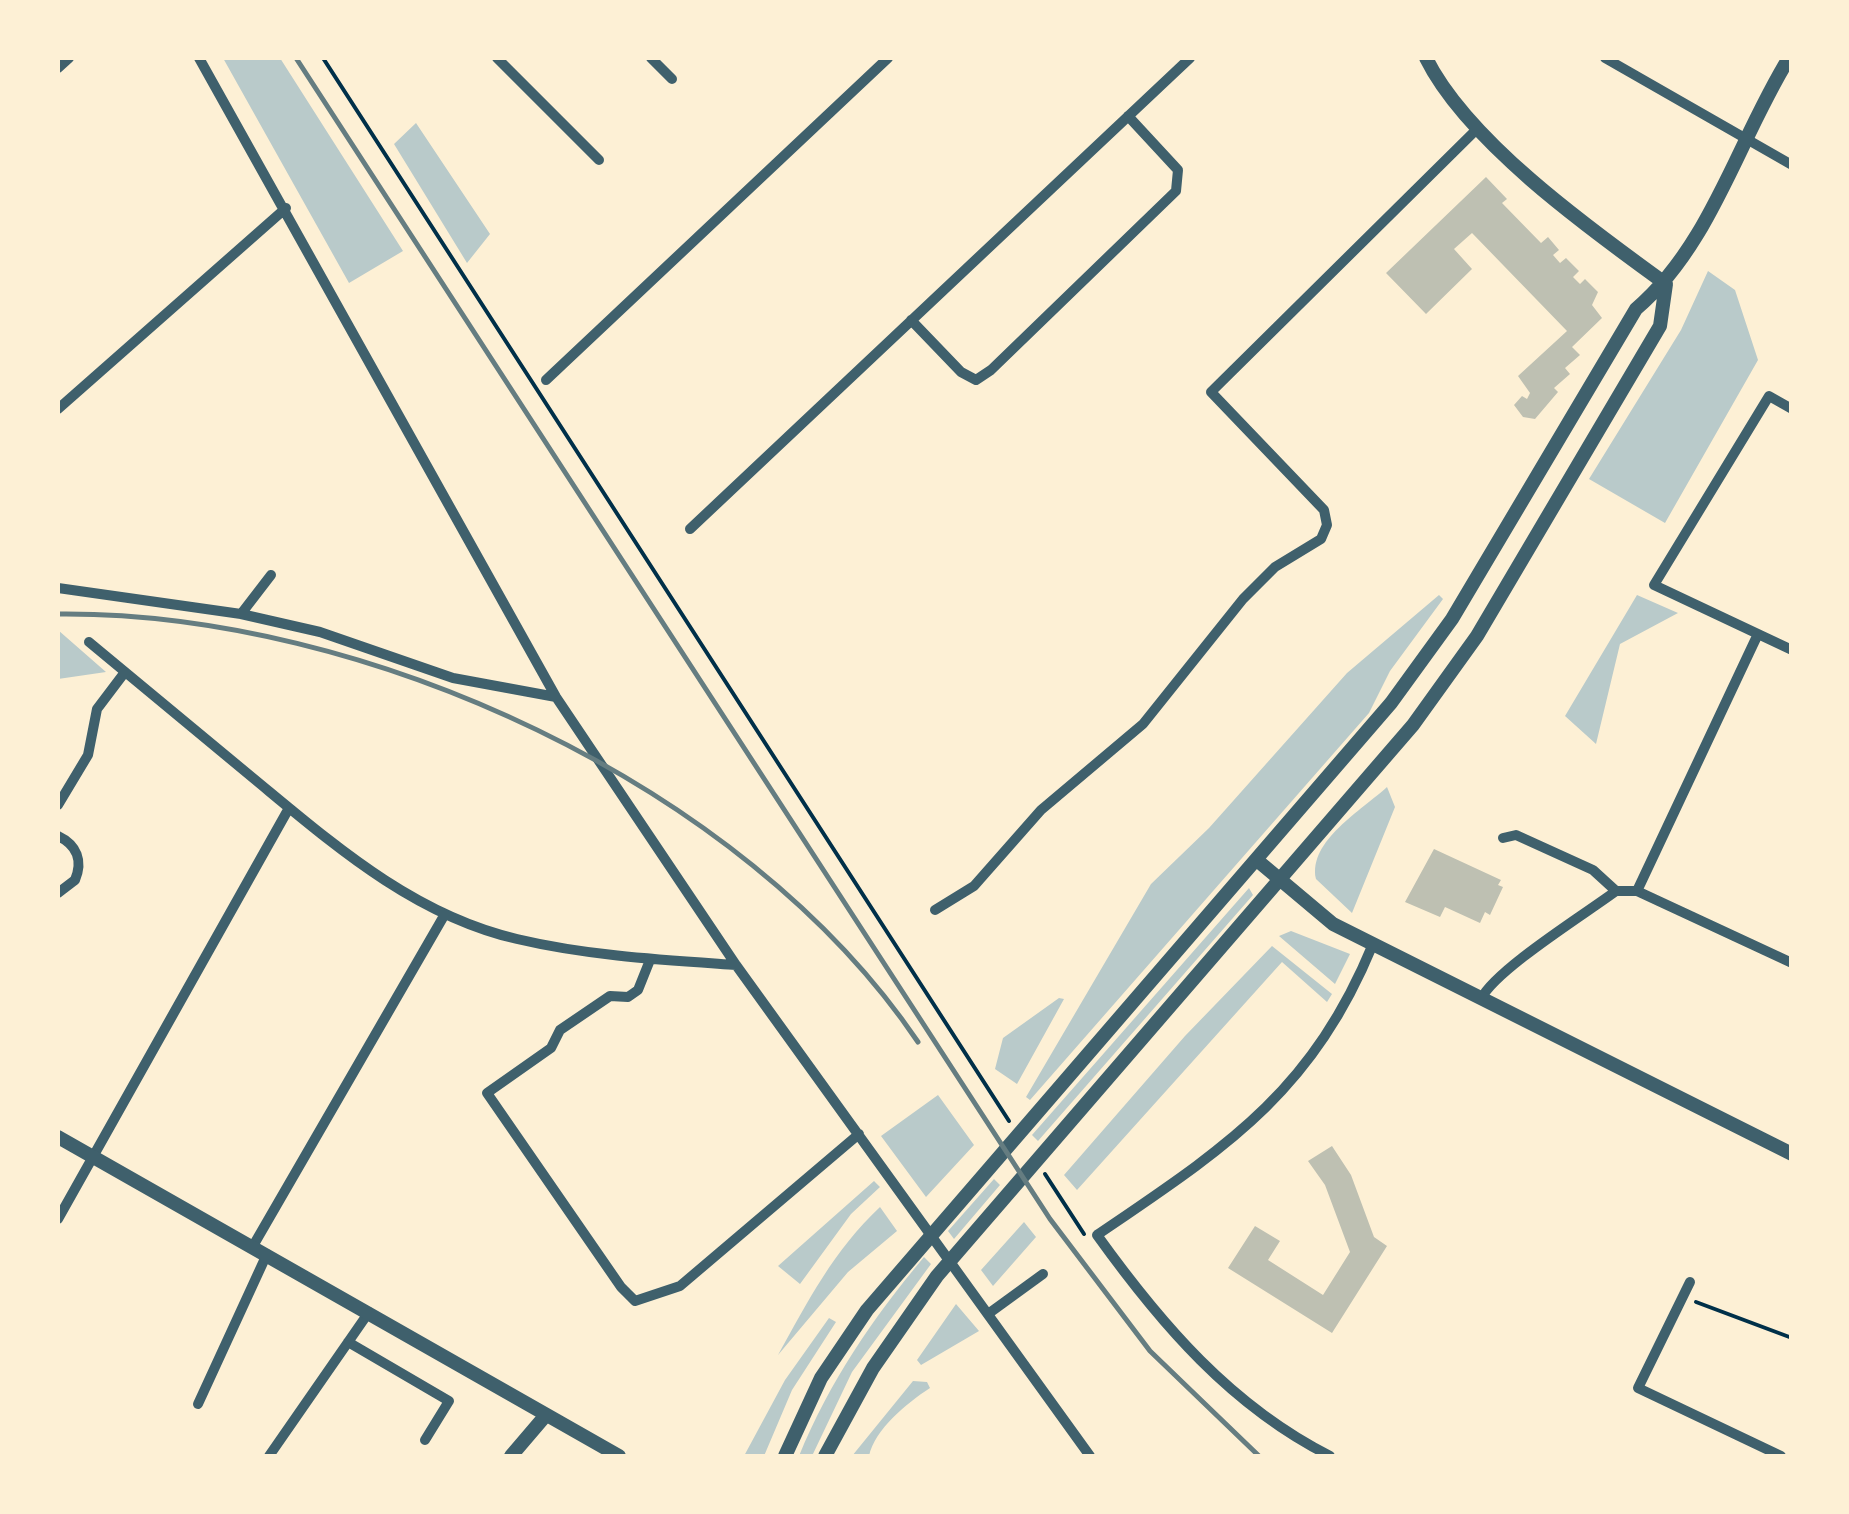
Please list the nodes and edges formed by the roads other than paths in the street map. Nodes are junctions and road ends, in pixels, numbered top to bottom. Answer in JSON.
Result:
{"nodes":[{"id":1,"x":69,"y":58,"type":"edge"},
{"id":2,"x":199,"y":58,"type":"edge"},
{"id":3,"x":497,"y":58,"type":"edge"},
{"id":4,"x":651,"y":58,"type":"edge"},
{"id":5,"x":888,"y":58,"type":"edge"},
{"id":6,"x":1190,"y":58,"type":"edge"},
{"id":7,"x":1426,"y":58,"type":"edge"},
{"id":8,"x":1605,"y":58,"type":"edge"},
{"id":9,"x":1788,"y":58,"type":"edge"},
{"id":10,"x":58,"y":68,"type":"edge"},
{"id":11,"x":672,"y":79,"type":"dead end"},
{"id":12,"x":1128,"y":116,"type":"junction"},
{"id":13,"x":1478,"y":128,"type":"junction"},
{"id":14,"x":1746,"y":139,"type":"junction"},
{"id":15,"x":599,"y":160,"type":"dead end"},
{"id":16,"x":1792,"y":165,"type":"edge"},
{"id":17,"x":286,"y":208,"type":"junction"},
{"id":18,"x":1666,"y":284,"type":"junction"},
{"id":19,"x":910,"y":320,"type":"junction"},
{"id":20,"x":546,"y":380,"type":"dead end"},
{"id":21,"x":58,"y":409,"type":"edge"},
{"id":22,"x":1792,"y":409,"type":"edge"},
{"id":23,"x":690,"y":530,"type":"dead end"},
{"id":24,"x":271,"y":575,"type":"dead end"},
{"id":25,"x":58,"y":588,"type":"edge"},
{"id":26,"x":241,"y":614,"type":"junction"},
{"id":27,"x":1758,"y":634,"type":"junction"},
{"id":28,"x":89,"y":642,"type":"dead end"},
{"id":29,"x":1792,"y":650,"type":"edge"},
{"id":30,"x":126,"y":672,"type":"junction"},
{"id":31,"x":556,"y":697,"type":"junction"},
{"id":32,"x":58,"y":805,"type":"edge"},
{"id":33,"x":289,"y":808,"type":"junction"},
{"id":34,"x":58,"y":836,"type":"edge"},
{"id":35,"x":1503,"y":838,"type":"dead end"},
{"id":36,"x":1258,"y":861,"type":"junction"},
{"id":37,"x":1280,"y":880,"type":"junction"},
{"id":38,"x":1616,"y":891,"type":"junction"},
{"id":39,"x":1637,"y":891,"type":"junction"},
{"id":40,"x":58,"y":893,"type":"edge"},
{"id":41,"x":935,"y":910,"type":"dead end"},
{"id":42,"x":445,"y":914,"type":"junction"},
{"id":43,"x":1373,"y":944,"type":"junction"},
{"id":44,"x":650,"y":960,"type":"junction"},
{"id":45,"x":1792,"y":963,"type":"edge"},
{"id":46,"x":736,"y":965,"type":"junction"},
{"id":47,"x":1481,"y":1000,"type":"junction"},
{"id":48,"x":858,"y":1134,"type":"junction"},
{"id":49,"x":58,"y":1137,"type":"edge"},
{"id":50,"x":1792,"y":1154,"type":"edge"},
{"id":51,"x":94,"y":1159,"type":"junction"},
{"id":52,"x":58,"y":1219,"type":"edge"},
{"id":53,"x":253,"y":1246,"type":"junction"},
{"id":54,"x":267,"y":1254,"type":"junction"},
{"id":55,"x":1043,"y":1274,"type":"dead end"},
{"id":56,"x":1690,"y":1282,"type":"dead end"},
{"id":57,"x":369,"y":1312,"type":"junction"},
{"id":58,"x":988,"y":1314,"type":"junction"},
{"id":59,"x":348,"y":1342,"type":"junction"},
{"id":60,"x":198,"y":1404,"type":"dead end"},
{"id":61,"x":546,"y":1415,"type":"junction"},
{"id":62,"x":424,"y":1440,"type":"dead end"},
{"id":63,"x":269,"y":1456,"type":"edge"},
{"id":64,"x":511,"y":1456,"type":"edge"},
{"id":65,"x":620,"y":1456,"type":"edge"},
{"id":66,"x":784,"y":1456,"type":"edge"},
{"id":67,"x":825,"y":1456,"type":"edge"},
{"id":68,"x":1090,"y":1456,"type":"edge"},
{"id":69,"x":1330,"y":1456,"type":"edge"},
{"id":70,"x":1780,"y":1456,"type":"edge"}],
"edges":[{"from":1,"to":10,"type":"street"},
{"from":2,"to":17,"type":"street"},
{"from":3,"to":15,"type":"street"},
{"from":4,"to":11,"type":"street"},
{"from":5,"to":20,"type":"street"},
{"from":6,"to":12,"type":"street"},
{"from":7,"to":13,"type":"street"},
{"from":8,"to":14,"type":"street"},
{"from":9,"to":14,"type":"street"},
{"from":12,"to":19,"type":"street"},
{"from":12,"to":19,"type":"street"},
{"from":13,"to":18,"type":"street"},
{"from":13,"to":41,"type":"street"},
{"from":14,"to":16,"type":"street"},
{"from":14,"to":18,"type":"street"},
{"from":17,"to":21,"type":"street"},
{"from":17,"to":31,"type":"street"},
{"from":18,"to":36,"type":"street"},
{"from":18,"to":37,"type":"street"},
{"from":19,"to":23,"type":"street"},
{"from":22,"to":27,"type":"street"},
{"from":24,"to":26,"type":"street"},
{"from":25,"to":26,"type":"street"},
{"from":26,"to":31,"type":"street"},
{"from":27,"to":29,"type":"street"},
{"from":27,"to":39,"type":"street"},
{"from":28,"to":30,"type":"street"},
{"from":30,"to":32,"type":"street"},
{"from":30,"to":33,"type":"street"},
{"from":31,"to":46,"type":"street"},
{"from":33,"to":42,"type":"street"},
{"from":33,"to":51,"type":"street"},
{"from":34,"to":40,"type":"street"},
{"from":35,"to":38,"type":"street"},
{"from":36,"to":37,"type":"street"},
{"from":36,"to":66,"type":"street"},
{"from":37,"to":43,"type":"street"},
{"from":37,"to":67,"type":"street"},
{"from":38,"to":39,"type":"street"},
{"from":38,"to":47,"type":"street"},
{"from":39,"to":45,"type":"street"},
{"from":42,"to":44,"type":"street"},
{"from":42,"to":53,"type":"street"},
{"from":43,"to":47,"type":"street"},
{"from":43,"to":69,"type":"street"},
{"from":44,"to":46,"type":"street"},
{"from":44,"to":48,"type":"street"},
{"from":46,"to":48,"type":"street"},
{"from":47,"to":50,"type":"street"},
{"from":48,"to":58,"type":"street"},
{"from":49,"to":51,"type":"street"},
{"from":51,"to":52,"type":"street"},
{"from":51,"to":53,"type":"street"},
{"from":53,"to":54,"type":"street"},
{"from":54,"to":57,"type":"street"},
{"from":54,"to":60,"type":"street"},
{"from":55,"to":58,"type":"street"},
{"from":56,"to":70,"type":"street"},
{"from":57,"to":59,"type":"street"},
{"from":57,"to":61,"type":"street"},
{"from":58,"to":68,"type":"street"},
{"from":59,"to":62,"type":"street"},
{"from":59,"to":63,"type":"street"},
{"from":61,"to":64,"type":"street"},
{"from":61,"to":65,"type":"street"}]}
